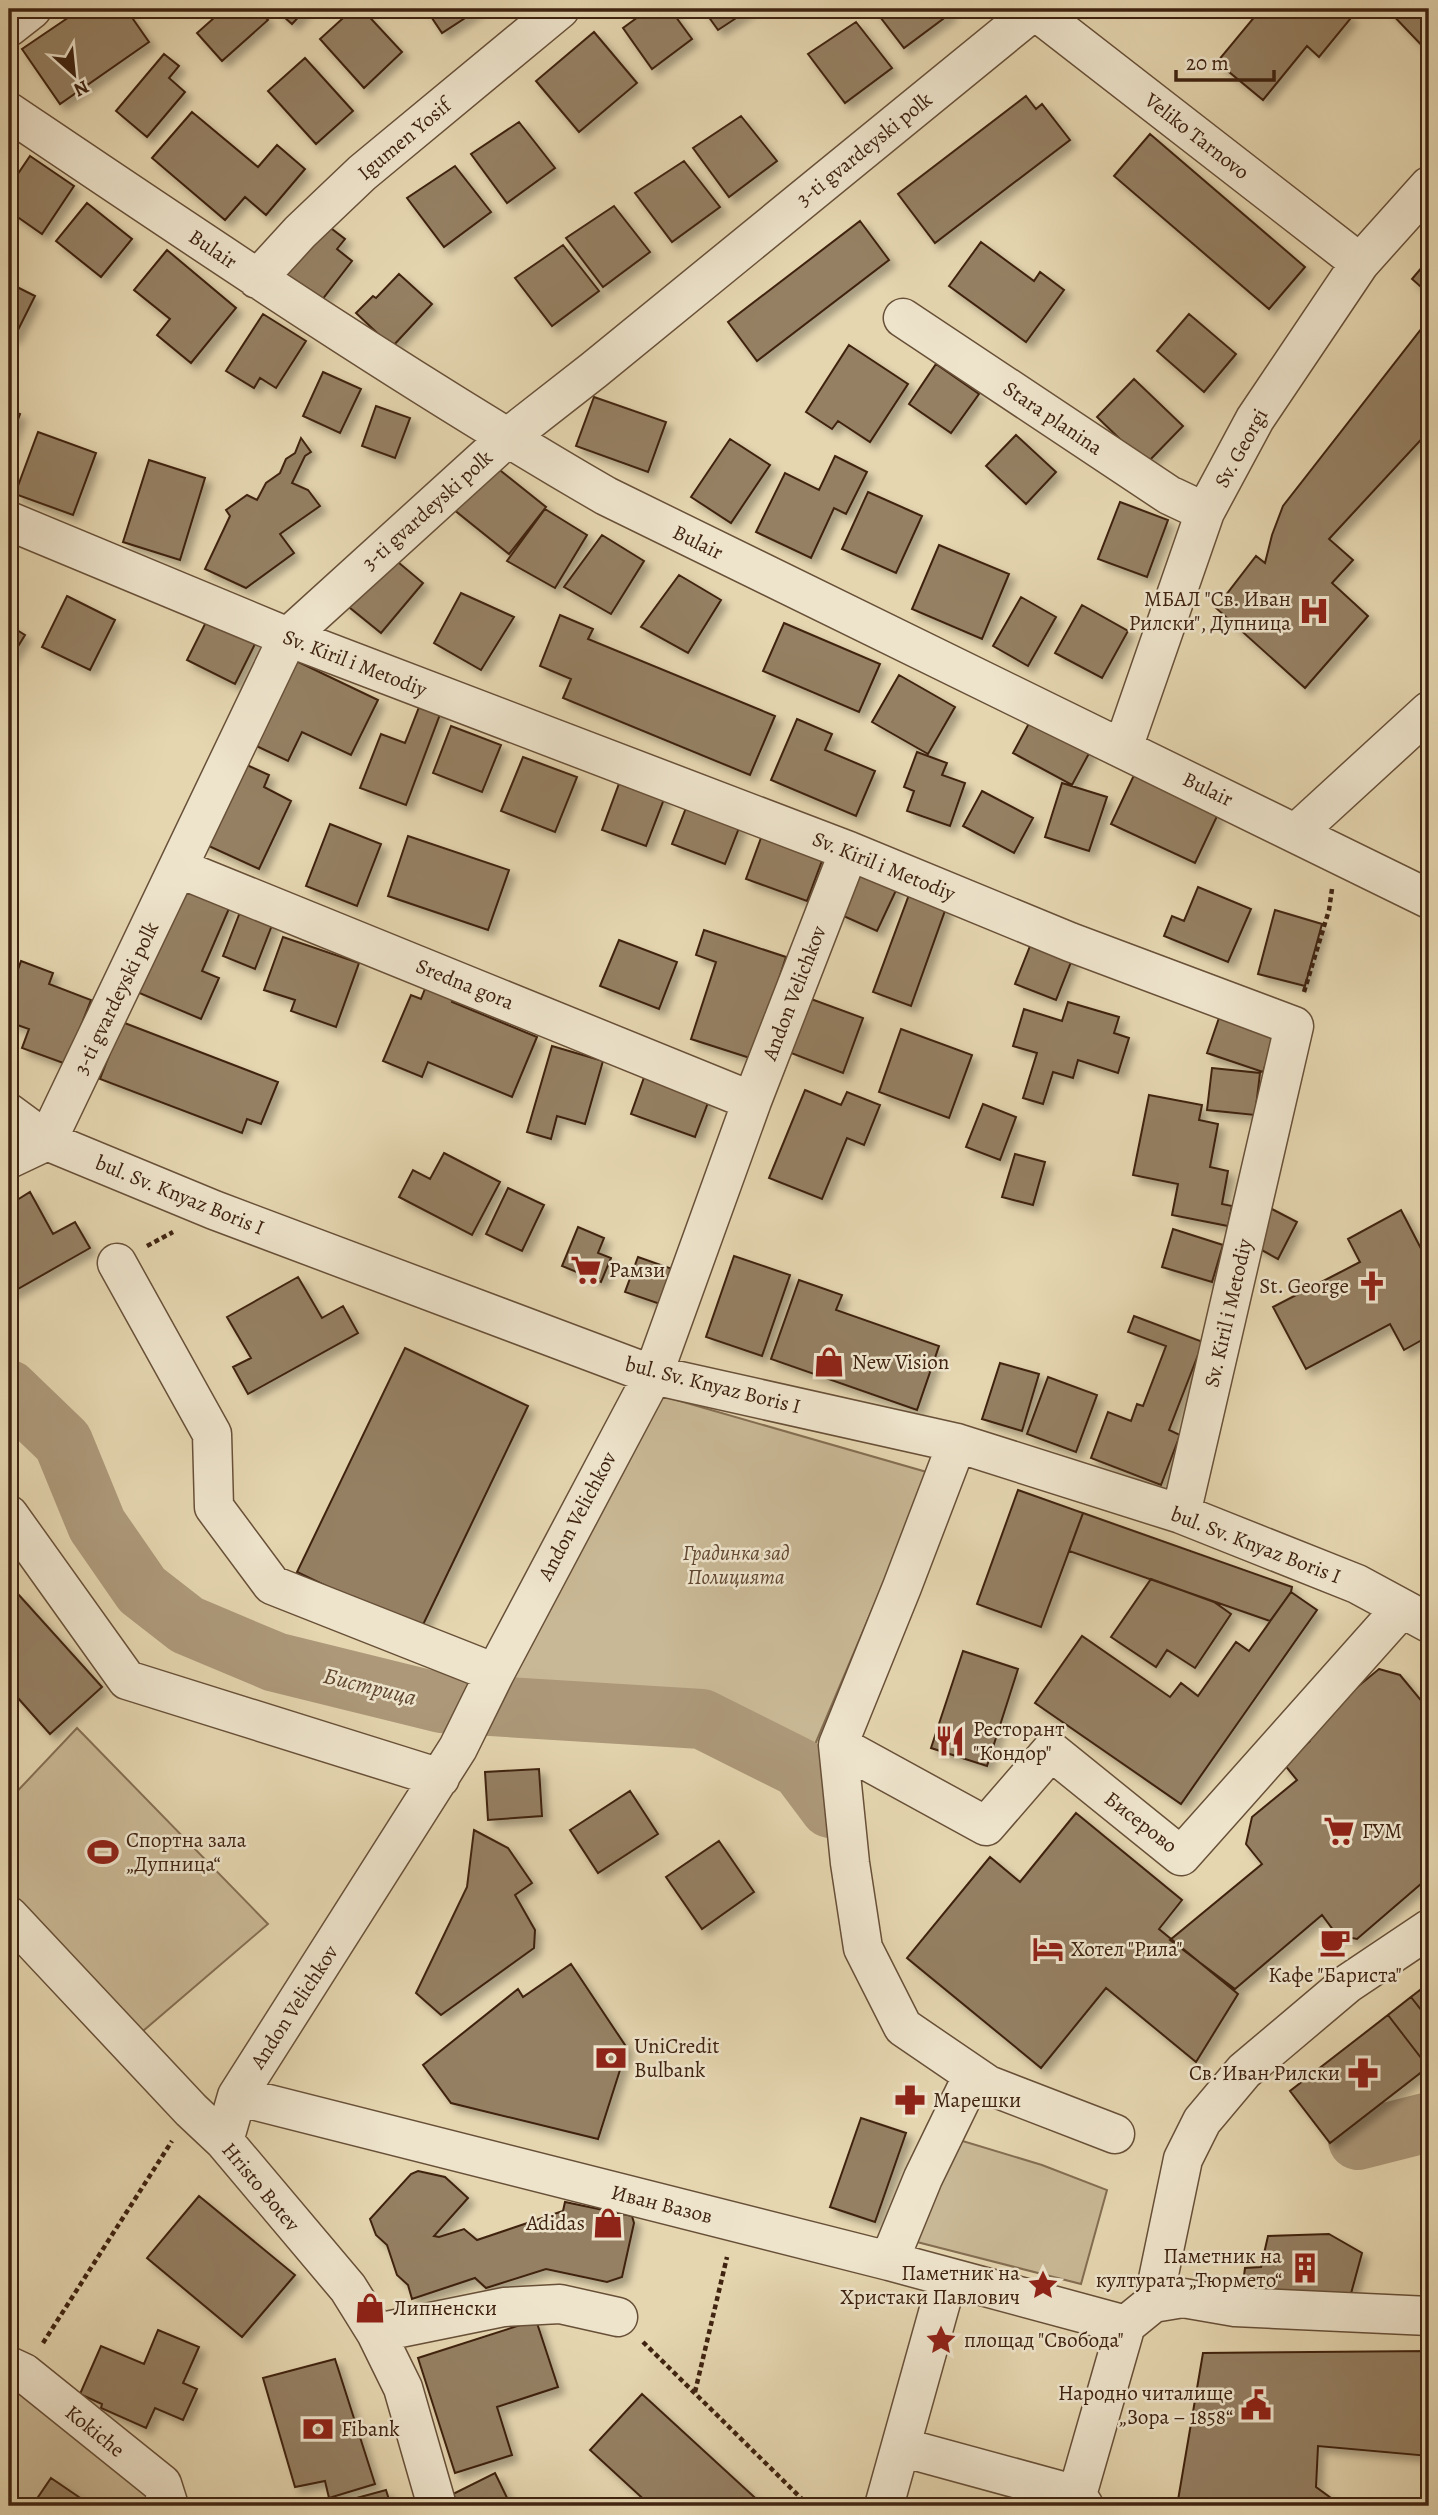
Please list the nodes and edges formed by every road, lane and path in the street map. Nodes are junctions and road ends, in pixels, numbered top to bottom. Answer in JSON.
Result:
{"nodes":[{"id":1,"x":32,"y":9,"type":"edge"},
{"id":2,"x":560,"y":9,"type":"edge"},
{"id":3,"x":1035,"y":9,"type":"edge"},
{"id":4,"x":9,"y":27,"type":"edge"},
{"id":5,"x":9,"y":112,"type":"edge"},
{"id":6,"x":1429,"y":186,"type":"edge"},
{"id":7,"x":1360,"y":263,"type":"junction"},
{"id":8,"x":257,"y":279,"type":"junction"},
{"id":9,"x":903,"y":318,"type":"dead end"},
{"id":10,"x":507,"y":438,"type":"junction"},
{"id":11,"x":1205,"y":512,"type":"junction"},
{"id":12,"x":9,"y":521,"type":"edge"},
{"id":13,"x":288,"y":637,"type":"junction"},
{"id":14,"x":1429,"y":711,"type":"edge"},
{"id":15,"x":1124,"y":748,"type":"junction"},
{"id":16,"x":1297,"y":832,"type":"junction"},
{"id":17,"x":849,"y":850,"type":"junction"},
{"id":18,"x":1336,"y":854,"type":"junction"},
{"id":19,"x":178,"y":868,"type":"junction"},
{"id":20,"x":1429,"y":899,"type":"edge"},
{"id":21,"x":1294,"y":1026,"type":"junction"},
{"id":22,"x":752,"y":1101,"type":"junction"},
{"id":23,"x":9,"y":1113,"type":"edge"},
{"id":24,"x":47,"y":1141,"type":"junction"},
{"id":25,"x":9,"y":1159,"type":"edge"},
{"id":26,"x":214,"y":1210,"type":"junction"},
{"id":27,"x":117,"y":1262,"type":"joint"},
{"id":28,"x":653,"y":1375,"type":"junction"},
{"id":29,"x":957,"y":1443,"type":"junction"},
{"id":30,"x":1181,"y":1514,"type":"junction"},
{"id":31,"x":9,"y":1515,"type":"edge"},
{"id":32,"x":1415,"y":1616,"type":"edge"},
{"id":33,"x":495,"y":1673,"type":"junction"},
{"id":34,"x":838,"y":1745,"type":"junction"},
{"id":35,"x":449,"y":1763,"type":"junction"},
{"id":36,"x":9,"y":1916,"type":"edge"},
{"id":37,"x":1429,"y":1928,"type":"edge"},
{"id":38,"x":973,"y":2075,"type":"junction"},
{"id":39,"x":237,"y":2096,"type":"junction"},
{"id":40,"x":191,"y":2110,"type":"junction"},
{"id":41,"x":1115,"y":2134,"type":"dead end"},
{"id":42,"x":224,"y":2141,"type":"junction"},
{"id":43,"x":736,"y":2222,"type":"junction"},
{"id":44,"x":889,"y":2261,"type":"junction"},
{"id":45,"x":948,"y":2277,"type":"junction"},
{"id":46,"x":1140,"y":2314,"type":"junction"},
{"id":47,"x":1429,"y":2316,"type":"edge"},
{"id":48,"x":618,"y":2317,"type":"joint"},
{"id":49,"x":376,"y":2333,"type":"junction"},
{"id":50,"x":16,"y":2370,"type":"edge"},
{"id":51,"x":694,"y":2392,"type":"junction"},
{"id":52,"x":9,"y":2421,"type":"edge"},
{"id":53,"x":9,"y":2436,"type":"edge"},
{"id":54,"x":901,"y":2447,"type":"junction"},
{"id":55,"x":1081,"y":2501,"type":"edge"},
{"id":56,"x":169,"y":2506,"type":"edge"},
{"id":57,"x":437,"y":2506,"type":"edge"},
{"id":58,"x":809,"y":2506,"type":"edge"},
{"id":59,"x":884,"y":2506,"type":"edge"}],
"edges":[{"from":1,"to":4,"type":"street"},
{"from":2,"to":8,"type":"street","name":"Igumen Yosif"},
{"from":3,"to":7,"type":"street","name":"Veliko Tarnovo"},
{"from":3,"to":10,"type":"street","name":"3-ti gvardeyski polk"},
{"from":5,"to":8,"type":"street","name":"Bulair"},
{"from":6,"to":7,"type":"street","name":"Sv. Georgi"},
{"from":7,"to":11,"type":"street","name":"Sv. Georgi"},
{"from":8,"to":10,"type":"street","name":"Bulair"},
{"from":9,"to":11,"type":"street","name":"Stara planina"},
{"from":10,"to":13,"type":"street","name":"3-ti gvardeyski polk"},
{"from":10,"to":15,"type":"street","name":"Bulair"},
{"from":11,"to":15,"type":"street","name":"Sv. Georgi"},
{"from":12,"to":13,"type":"street","name":"Sv. Kiril i Metodiy"},
{"from":13,"to":17,"type":"street","name":"Sv. Kiril i Metodiy"},
{"from":13,"to":19,"type":"street","name":"3-ti gvardeyski polk"},
{"from":14,"to":16,"type":"street"},
{"from":15,"to":16,"type":"street","name":"Bulair"},
{"from":16,"to":18,"type":"street","name":"Bulair"},
{"from":17,"to":21,"type":"street","name":"Sv. Kiril i Metodiy"},
{"from":17,"to":22,"type":"street","name":"Andon Velichkov"},
{"from":18,"to":20,"type":"street","name":"Bulair"},
{"from":18,"to":21,"type":"path"},
{"from":19,"to":22,"type":"street","name":"Sredna gora"},
{"from":19,"to":24,"type":"street","name":"3-ti gvardeyski polk"},
{"from":21,"to":30,"type":"street","name":"Sv. Kiril i Metodiy"},
{"from":22,"to":28,"type":"street","name":"Andon Velichkov"},
{"from":23,"to":24,"type":"street","name":"bul. Sv. Knyaz Boris I"},
{"from":24,"to":25,"type":"street"},
{"from":24,"to":26,"type":"street","name":"bul. Sv. Knyaz Boris I"},
{"from":26,"to":27,"type":"path"},
{"from":26,"to":28,"type":"street","name":"bul. Sv. Knyaz Boris I"},
{"from":27,"to":33,"type":"street"},
{"from":28,"to":29,"type":"street","name":"bul. Sv. Knyaz Boris I"},
{"from":28,"to":33,"type":"street","name":"Andon Velichkov"},
{"from":29,"to":30,"type":"street","name":"bul. Sv. Knyaz Boris I"},
{"from":29,"to":34,"type":"street"},
{"from":30,"to":32,"type":"street","name":"bul. Sv. Knyaz Boris I"},
{"from":31,"to":35,"type":"street"},
{"from":32,"to":34,"type":"street","name":"Бисерово"},
{"from":33,"to":35,"type":"street","name":"Andon Velichkov"},
{"from":34,"to":38,"type":"street"},
{"from":35,"to":39,"type":"street","name":"Andon Velichkov"},
{"from":36,"to":40,"type":"street","name":"Hristo Botev"},
{"from":37,"to":46,"type":"street"},
{"from":38,"to":41,"type":"street"},
{"from":38,"to":44,"type":"street"},
{"from":39,"to":42,"type":"street","name":"Andon Velichkov"},
{"from":39,"to":43,"type":"street","name":"Иван Вазов"},
{"from":40,"to":42,"type":"street","name":"Hristo Botev"},
{"from":40,"to":50,"type":"path"},
{"from":42,"to":49,"type":"street","name":"Hristo Botev"},
{"from":43,"to":44,"type":"street","name":"Иван Вазов"},
{"from":43,"to":51,"type":"path"},
{"from":44,"to":45,"type":"street","name":"Иван Вазов"},
{"from":45,"to":46,"type":"street","name":"Иван Вазов"},
{"from":45,"to":54,"type":"street"},
{"from":46,"to":47,"type":"street"},
{"from":46,"to":55,"type":"street"},
{"from":48,"to":49,"type":"street"},
{"from":48,"to":51,"type":"path"},
{"from":49,"to":57,"type":"street","name":"Hristo Botev"},
{"from":50,"to":56,"type":"street","name":"Kokiche"},
{"from":51,"to":58,"type":"path"},
{"from":52,"to":53,"type":"path"},
{"from":54,"to":55,"type":"street"},
{"from":54,"to":59,"type":"street"}]}
